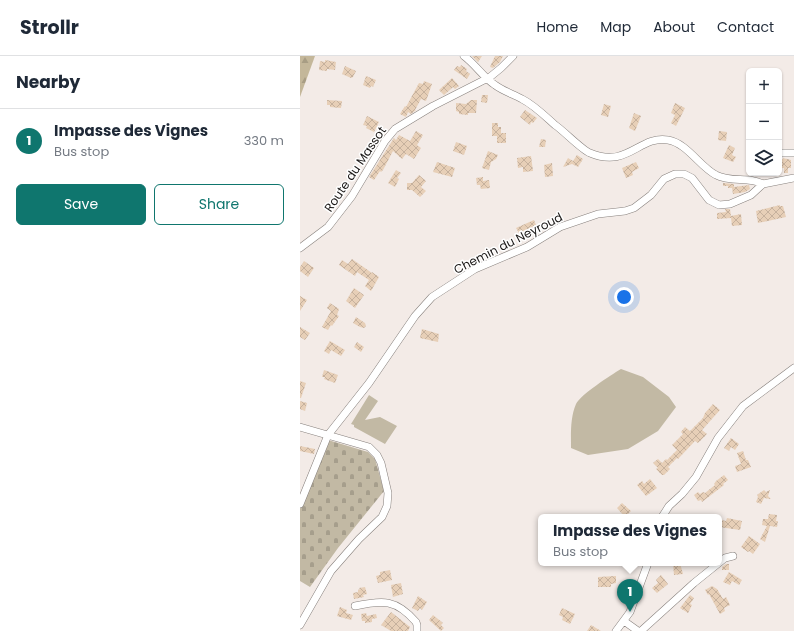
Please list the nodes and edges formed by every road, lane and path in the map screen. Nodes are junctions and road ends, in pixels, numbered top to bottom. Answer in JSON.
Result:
{"nodes":[{"id":1,"x":464,"y":56,"type":"edge"},
{"id":2,"x":513,"y":56,"type":"edge"},
{"id":3,"x":487,"y":78,"type":"junction"},
{"id":4,"x":782,"y":153,"type":"edge"},
{"id":5,"x":794,"y":153,"type":"edge"},
{"id":6,"x":794,"y":173,"type":"edge"},
{"id":7,"x":794,"y":178,"type":"edge"},
{"id":8,"x":777,"y":182,"type":"junction"},
{"id":9,"x":763,"y":184,"type":"junction"},
{"id":10,"x":300,"y":248,"type":"edge"},
{"id":11,"x":794,"y":368,"type":"edge"},
{"id":12,"x":300,"y":427,"type":"edge"},
{"id":13,"x":328,"y":435,"type":"junction"},
{"id":14,"x":300,"y":504,"type":"edge"},
{"id":15,"x":664,"y":514,"type":"edge"},
{"id":16,"x":733,"y":556,"type":"dead end"},
{"id":17,"x":722,"y":560,"type":"edge"},
{"id":18,"x":647,"y":566,"type":"edge"},
{"id":19,"x":715,"y":566,"type":"edge"},
{"id":20,"x":355,"y":606,"type":"dead end"},
{"id":21,"x":624,"y":622,"type":"junction"},
{"id":22,"x":300,"y":625,"type":"edge"},
{"id":23,"x":417,"y":631,"type":"edge"},
{"id":24,"x":616,"y":631,"type":"edge"},
{"id":25,"x":640,"y":631,"type":"edge"}],
"edges":[{"from":1,"to":3,"type":"street"},
{"from":2,"to":3,"type":"street","name":"Route du Massot"},
{"from":3,"to":9,"type":"street"},
{"from":3,"to":10,"type":"street","name":"Route du Massot"},
{"from":4,"to":5,"type":"street"},
{"from":6,"to":8,"type":"street"},
{"from":7,"to":8,"type":"street"},
{"from":8,"to":9,"type":"street"},
{"from":9,"to":13,"type":"street","name":"Chemin du Neyroud"},
{"from":11,"to":15,"type":"street"},
{"from":12,"to":13,"type":"street"},
{"from":13,"to":14,"type":"street","name":"Chemin du Neyroud"},
{"from":13,"to":22,"type":"street"},
{"from":16,"to":17,"type":"street"},
{"from":18,"to":21,"type":"street"},
{"from":19,"to":25,"type":"street"},
{"from":20,"to":23,"type":"street"},
{"from":21,"to":24,"type":"street"},
{"from":21,"to":25,"type":"street"}]}
